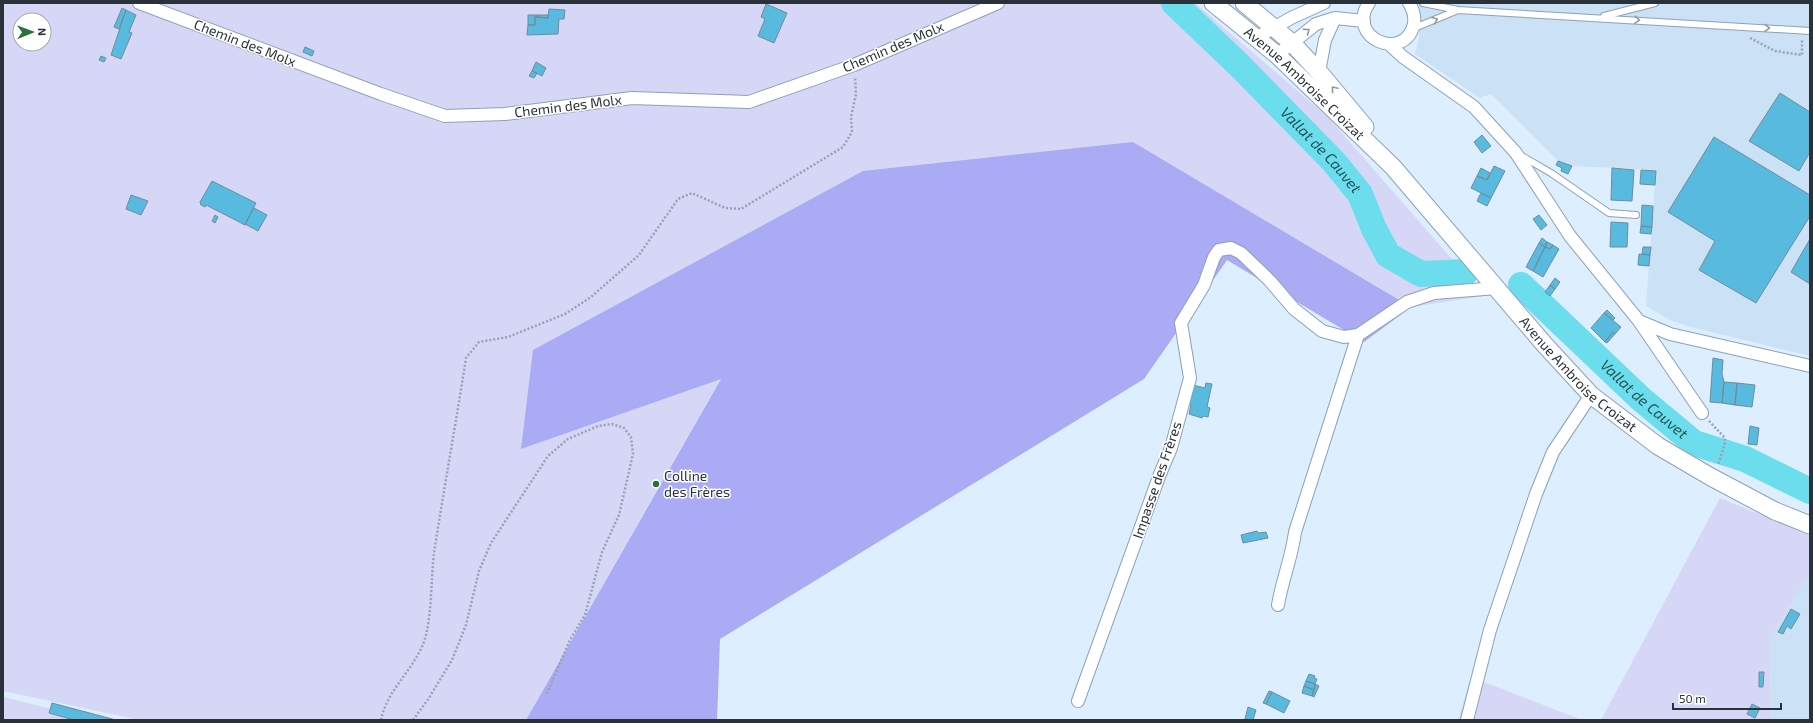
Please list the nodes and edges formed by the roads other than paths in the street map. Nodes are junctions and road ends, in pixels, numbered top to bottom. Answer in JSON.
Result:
{"nodes":[{"id":1,"x":139,"y":3,"type":"edge"},
{"id":2,"x":998,"y":3,"type":"edge"},
{"id":3,"x":1213,"y":3,"type":"edge"},
{"id":4,"x":1244,"y":3,"type":"edge"},
{"id":5,"x":1324,"y":3,"type":"edge"},
{"id":6,"x":1369,"y":3,"type":"edge"},
{"id":7,"x":1409,"y":3,"type":"edge"},
{"id":8,"x":1423,"y":3,"type":"edge"},
{"id":9,"x":1655,"y":3,"type":"edge"},
{"id":10,"x":1458,"y":10,"type":"junction"},
{"id":11,"x":1335,"y":18,"type":"junction"},
{"id":12,"x":1598,"y":18,"type":"junction"},
{"id":13,"x":1364,"y":21,"type":"junction"},
{"id":14,"x":1273,"y":27,"type":"junction"},
{"id":15,"x":1412,"y":29,"type":"junction"},
{"id":16,"x":1810,"y":31,"type":"edge"},
{"id":17,"x":1256,"y":38,"type":"junction"},
{"id":18,"x":1291,"y":42,"type":"junction"},
{"id":19,"x":1389,"y":44,"type":"junction"},
{"id":20,"x":1277,"y":55,"type":"junction"},
{"id":21,"x":1319,"y":72,"type":"junction"},
{"id":22,"x":1516,"y":153,"type":"junction"},
{"id":23,"x":1393,"y":167,"type":"junction"},
{"id":24,"x":1636,"y":215,"type":"dead end"},
{"id":25,"x":1497,"y":288,"type":"junction"},
{"id":26,"x":1639,"y":321,"type":"junction"},
{"id":27,"x":1358,"y":335,"type":"junction"},
{"id":28,"x":1810,"y":366,"type":"edge"},
{"id":29,"x":1591,"y":395,"type":"junction"},
{"id":30,"x":1702,"y":413,"type":"road end"},
{"id":31,"x":1810,"y":525,"type":"edge"},
{"id":32,"x":1278,"y":605,"type":"dead end"},
{"id":33,"x":1078,"y":701,"type":"dead end"},
{"id":34,"x":1467,"y":720,"type":"edge"}],
"edges":[{"from":1,"to":2,"type":"street","name":"Chemin des Molx"},
{"from":3,"to":17,"type":"main road","name":"Avenue Ambroise Croizat"},
{"from":4,"to":14,"type":"main road","name":"Avenue Ambroise Croizat"},
{"from":5,"to":14,"type":"street"},
{"from":6,"to":13,"type":"street"},
{"from":7,"to":15,"type":"street"},
{"from":8,"to":10,"type":"lane"},
{"from":9,"to":12,"type":"lane"},
{"from":10,"to":12,"type":"lane"},
{"from":15,"to":10,"type":"lane","one_way":true},
{"from":11,"to":13,"type":"street"},
{"from":18,"to":11,"type":"street","one_way":true},
{"from":11,"to":21,"type":"street"},
{"from":12,"to":16,"type":"lane","one_way":true},
{"from":13,"to":19,"type":"street"},
{"from":14,"to":17,"type":"street"},
{"from":14,"to":18,"type":"main road","name":"Avenue Ambroise Croizat"},
{"from":15,"to":19,"type":"street"},
{"from":17,"to":20,"type":"main road","name":"Avenue Ambroise Croizat"},
{"from":18,"to":20,"type":"street"},
{"from":18,"to":21,"type":"main road","name":"Avenue Ambroise Croizat"},
{"from":19,"to":22,"type":"street"},
{"from":20,"to":23,"type":"main road","name":"Avenue Ambroise Croizat"},
{"from":23,"to":21,"type":"main road","name":"Avenue Ambroise Croizat","one_way":true},
{"from":22,"to":24,"type":"lane"},
{"from":22,"to":26,"type":"street"},
{"from":23,"to":25,"type":"main road","name":"Avenue Ambroise Croizat"},
{"from":25,"to":27,"type":"street"},
{"from":25,"to":29,"type":"main road","name":"Avenue Ambroise Croizat"},
{"from":26,"to":28,"type":"street"},
{"from":26,"to":30,"type":"street"},
{"from":27,"to":32,"type":"street"},
{"from":27,"to":33,"type":"street","name":"Impasse des Frères"},
{"from":29,"to":31,"type":"main road","name":"Avenue Ambroise Croizat"},
{"from":29,"to":34,"type":"street"}]}
